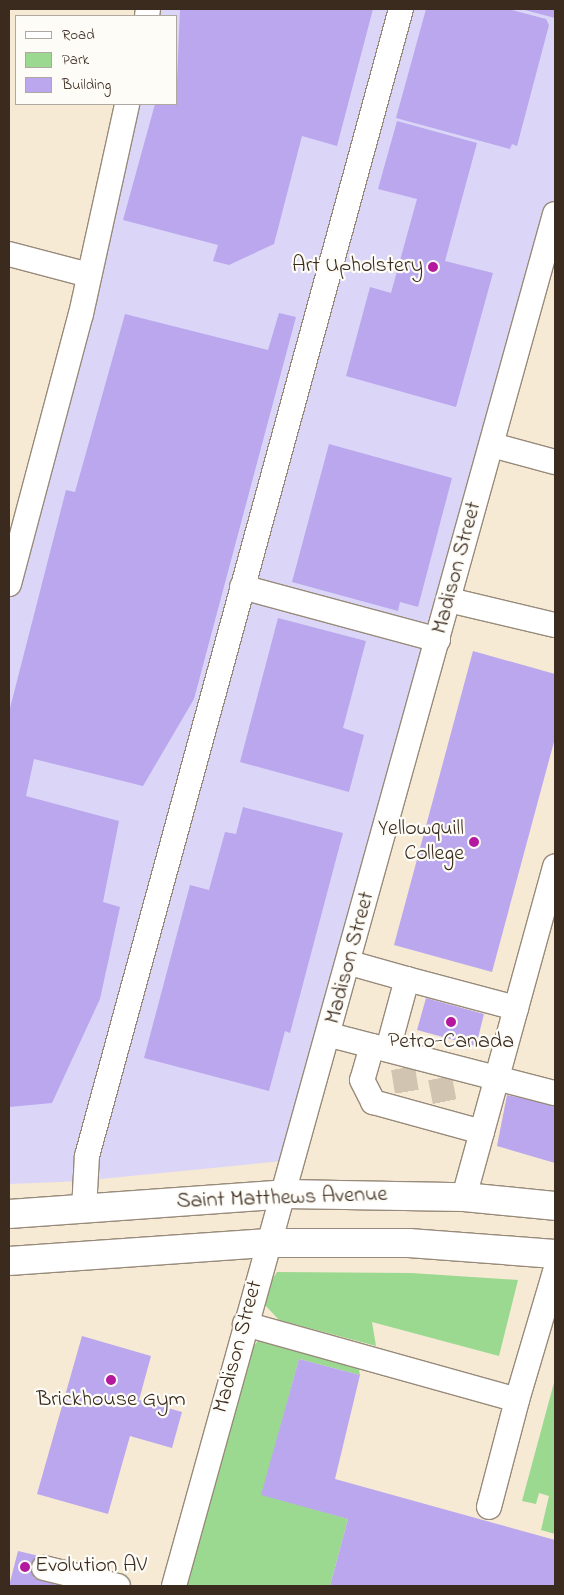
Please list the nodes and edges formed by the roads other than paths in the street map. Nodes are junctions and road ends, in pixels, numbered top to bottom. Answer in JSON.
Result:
{"nodes":[{"id":1,"x":401,"y":9,"type":"edge"},
{"id":2,"x":127,"y":105,"type":"edge"},
{"id":3,"x":555,"y":214,"type":"edge"},
{"id":4,"x":9,"y":254,"type":"edge"},
{"id":5,"x":89,"y":275,"type":"junction"},
{"id":6,"x":492,"y":445,"type":"junction"},
{"id":7,"x":555,"y":462,"type":"edge"},
{"id":8,"x":12,"y":557,"type":"edge"},
{"id":9,"x":9,"y":584,"type":"edge"},
{"id":10,"x":242,"y":587,"type":"junction"},
{"id":11,"x":449,"y":600,"type":"junction"},
{"id":12,"x":555,"y":625,"type":"edge"},
{"id":13,"x":438,"y":640,"type":"junction"},
{"id":14,"x":555,"y":866,"type":"edge"},
{"id":15,"x":350,"y":963,"type":"junction"},
{"id":16,"x":407,"y":979,"type":"junction"},
{"id":17,"x":516,"y":1008,"type":"junction"},
{"id":18,"x":330,"y":1035,"type":"junction"},
{"id":19,"x":391,"y":1054,"type":"junction"},
{"id":20,"x":497,"y":1078,"type":"junction"},
{"id":21,"x":555,"y":1093,"type":"edge"},
{"id":22,"x":482,"y":1132,"type":"junction"},
{"id":23,"x":285,"y":1194,"type":"junction"},
{"id":24,"x":464,"y":1197,"type":"junction"},
{"id":25,"x":555,"y":1206,"type":"edge"},
{"id":26,"x":84,"y":1209,"type":"junction"},
{"id":27,"x":9,"y":1214,"type":"edge"},
{"id":28,"x":268,"y":1243,"type":"junction"},
{"id":29,"x":555,"y":1254,"type":"edge"},
{"id":30,"x":9,"y":1261,"type":"edge"},
{"id":31,"x":555,"y":1272,"type":"edge"},
{"id":32,"x":245,"y":1324,"type":"junction"},
{"id":33,"x":517,"y":1400,"type":"junction"},
{"id":34,"x":490,"y":1507,"type":"dead end"},
{"id":35,"x":44,"y":1568,"type":"dead end"},
{"id":36,"x":118,"y":1586,"type":"edge"},
{"id":37,"x":174,"y":1586,"type":"edge"}],
"edges":[{"from":1,"to":10,"type":"street"},
{"from":2,"to":5,"type":"street"},
{"from":3,"to":6,"type":"street","name":"Madison Street"},
{"from":4,"to":5,"type":"street"},
{"from":5,"to":8,"type":"street"},
{"from":6,"to":7,"type":"street"},
{"from":6,"to":11,"type":"street","name":"Madison Street"},
{"from":8,"to":9,"type":"street"},
{"from":10,"to":13,"type":"street"},
{"from":10,"to":26,"type":"street"},
{"from":11,"to":12,"type":"street"},
{"from":11,"to":13,"type":"street","name":"Madison Street"},
{"from":13,"to":15,"type":"street","name":"Madison Street"},
{"from":14,"to":17,"type":"street"},
{"from":15,"to":16,"type":"street"},
{"from":15,"to":18,"type":"street","name":"Madison Street"},
{"from":16,"to":17,"type":"street"},
{"from":16,"to":19,"type":"street"},
{"from":17,"to":20,"type":"street"},
{"from":18,"to":19,"type":"street"},
{"from":18,"to":23,"type":"street","name":"Madison Street"},
{"from":19,"to":20,"type":"street"},
{"from":19,"to":22,"type":"street"},
{"from":20,"to":21,"type":"street"},
{"from":20,"to":22,"type":"street"},
{"from":22,"to":24,"type":"street"},
{"from":23,"to":24,"type":"main road","name":"Saint Matthews Avenue"},
{"from":23,"to":26,"type":"main road","name":"Saint Matthews Avenue"},
{"from":23,"to":28,"type":"street","name":"Madison Street"},
{"from":24,"to":25,"type":"main road","name":"Saint Matthews Avenue"},
{"from":26,"to":27,"type":"main road","name":"Saint Matthews Avenue"},
{"from":28,"to":29,"type":"main road","name":"Saint Matthews Avenue"},
{"from":28,"to":30,"type":"main road","name":"Saint Matthews Avenue"},
{"from":28,"to":32,"type":"street","name":"Madison Street"},
{"from":31,"to":33,"type":"street"},
{"from":32,"to":33,"type":"street"},
{"from":32,"to":37,"type":"street","name":"Madison Street"},
{"from":33,"to":34,"type":"street"},
{"from":35,"to":36,"type":"street"}]}
